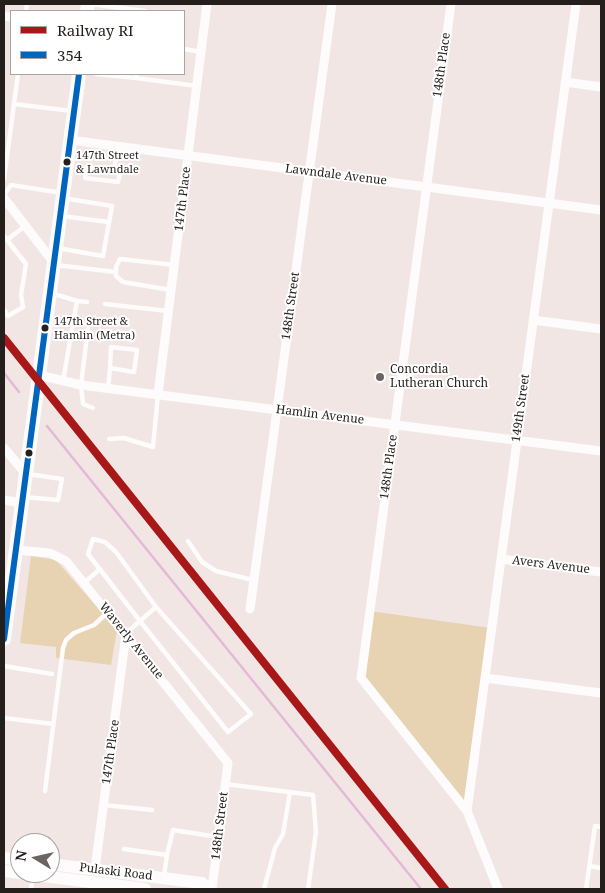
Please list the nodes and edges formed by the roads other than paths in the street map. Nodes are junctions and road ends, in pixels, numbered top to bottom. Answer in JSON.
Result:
{"nodes":[{"id":1,"x":88,"y":4,"type":"edge"},
{"id":2,"x":207,"y":4,"type":"edge"},
{"id":3,"x":332,"y":4,"type":"edge"},
{"id":4,"x":450,"y":4,"type":"edge"},
{"id":5,"x":576,"y":4,"type":"edge"},
{"id":6,"x":137,"y":10,"type":"edge"},
{"id":7,"x":185,"y":49,"type":"edge"},
{"id":8,"x":201,"y":52,"type":"junction"},
{"id":9,"x":18,"y":75,"type":"edge"},
{"id":10,"x":79,"y":75,"type":"edge"},
{"id":11,"x":116,"y":75,"type":"edge"},
{"id":12,"x":136,"y":76,"type":"edge"},
{"id":13,"x":566,"y":82,"type":"junction"},
{"id":14,"x":197,"y":86,"type":"junction"},
{"id":15,"x":601,"y":87,"type":"edge"},
{"id":16,"x":14,"y":104,"type":"junction"},
{"id":17,"x":74,"y":112,"type":"junction"},
{"id":18,"x":70,"y":140,"type":"junction"},
{"id":19,"x":118,"y":147,"type":"junction"},
{"id":20,"x":188,"y":156,"type":"junction"},
{"id":21,"x":114,"y":170,"type":"junction"},
{"id":22,"x":309,"y":172,"type":"junction"},
{"id":23,"x":4,"y":179,"type":"edge"},
{"id":24,"x":426,"y":187,"type":"junction"},
{"id":25,"x":63,"y":196,"type":"junction"},
{"id":26,"x":4,"y":197,"type":"edge"},
{"id":27,"x":549,"y":203,"type":"junction"},
{"id":28,"x":601,"y":210,"type":"edge"},
{"id":29,"x":60,"y":216,"type":"junction"},
{"id":30,"x":109,"y":222,"type":"junction"},
{"id":31,"x":25,"y":226,"type":"junction"},
{"id":32,"x":5,"y":238,"type":"edge"},
{"id":33,"x":56,"y":248,"type":"junction"},
{"id":34,"x":54,"y":264,"type":"junction"},
{"id":35,"x":174,"y":265,"type":"junction"},
{"id":36,"x":116,"y":272,"type":"junction"},
{"id":37,"x":171,"y":290,"type":"junction"},
{"id":38,"x":50,"y":293,"type":"junction"},
{"id":39,"x":77,"y":301,"type":"junction"},
{"id":40,"x":87,"y":302,"type":"dead end"},
{"id":41,"x":105,"y":304,"type":"dead end"},
{"id":42,"x":4,"y":310,"type":"edge"},
{"id":43,"x":169,"y":312,"type":"junction"},
{"id":44,"x":533,"y":320,"type":"junction"},
{"id":45,"x":88,"y":328,"type":"dead end"},
{"id":46,"x":601,"y":329,"type":"edge"},
{"id":47,"x":110,"y":368,"type":"junction"},
{"id":48,"x":39,"y":375,"type":"junction"},
{"id":49,"x":63,"y":380,"type":"junction"},
{"id":50,"x":81,"y":385,"type":"junction"},
{"id":51,"x":108,"y":388,"type":"junction"},
{"id":52,"x":158,"y":394,"type":"junction"},
{"id":53,"x":93,"y":408,"type":"dead end"},
{"id":54,"x":277,"y":410,"type":"junction"},
{"id":55,"x":395,"y":425,"type":"junction"},
{"id":56,"x":109,"y":439,"type":"dead end"},
{"id":57,"x":517,"y":440,"type":"junction"},
{"id":58,"x":4,"y":448,"type":"edge"},
{"id":59,"x":601,"y":451,"type":"edge"},
{"id":60,"x":26,"y":474,"type":"junction"},
{"id":61,"x":4,"y":500,"type":"edge"},
{"id":62,"x":22,"y":500,"type":"junction"},
{"id":63,"x":188,"y":541,"type":"dead end"},
{"id":64,"x":16,"y":550,"type":"junction"},
{"id":65,"x":501,"y":558,"type":"junction"},
{"id":66,"x":100,"y":569,"type":"junction"},
{"id":67,"x":601,"y":572,"type":"edge"},
{"id":68,"x":254,"y":580,"type":"junction"},
{"id":69,"x":8,"y":582,"type":"edge"},
{"id":70,"x":84,"y":583,"type":"junction"},
{"id":71,"x":156,"y":607,"type":"junction"},
{"id":72,"x":250,"y":609,"type":"dead end"},
{"id":73,"x":109,"y":612,"type":"junction"},
{"id":74,"x":5,"y":621,"type":"edge"},
{"id":75,"x":140,"y":621,"type":"junction"},
{"id":76,"x":126,"y":634,"type":"junction"},
{"id":77,"x":4,"y":640,"type":"edge"},
{"id":78,"x":4,"y":666,"type":"edge"},
{"id":79,"x":52,"y":674,"type":"dead end"},
{"id":80,"x":484,"y":678,"type":"junction"},
{"id":81,"x":601,"y":693,"type":"edge"},
{"id":82,"x":4,"y":718,"type":"edge"},
{"id":83,"x":53,"y":724,"type":"junction"},
{"id":84,"x":228,"y":763,"type":"joint"},
{"id":85,"x":225,"y":784,"type":"junction"},
{"id":86,"x":44,"y":791,"type":"dead end"},
{"id":87,"x":290,"y":792,"type":"junction"},
{"id":88,"x":104,"y":805,"type":"junction"},
{"id":89,"x":152,"y":810,"type":"dead end"},
{"id":90,"x":466,"y":811,"type":"junction"},
{"id":91,"x":601,"y":827,"type":"edge"},
{"id":92,"x":218,"y":836,"type":"junction"},
{"id":93,"x":124,"y":849,"type":"dead end"},
{"id":94,"x":167,"y":855,"type":"junction"},
{"id":95,"x":60,"y":865,"type":"edge"},
{"id":96,"x":590,"y":866,"type":"junction"},
{"id":97,"x":601,"y":868,"type":"edge"},
{"id":98,"x":95,"y":870,"type":"junction"},
{"id":99,"x":164,"y":878,"type":"junction"},
{"id":100,"x":60,"y":879,"type":"edge"},
{"id":101,"x":101,"y":886,"type":"edge"},
{"id":102,"x":139,"y":889,"type":"edge"},
{"id":103,"x":210,"y":889,"type":"edge"},
{"id":104,"x":264,"y":889,"type":"edge"},
{"id":105,"x":308,"y":889,"type":"edge"},
{"id":106,"x":498,"y":889,"type":"edge"},
{"id":107,"x":586,"y":889,"type":"edge"}],
"edges":[{"from":1,"to":6,"type":"lane"},
{"from":2,"to":8,"type":"street","name":"147th Place"},
{"from":3,"to":22,"type":"street","name":"148th Street"},
{"from":4,"to":24,"type":"street","name":"148th Place"},
{"from":5,"to":13,"type":"street","name":"149th Street"},
{"from":7,"to":8,"type":"lane"},
{"from":8,"to":14,"type":"street","name":"147th Place"},
{"from":9,"to":16,"type":"lane"},
{"from":10,"to":17,"type":"main road"},
{"from":11,"to":12,"type":"lane"},
{"from":12,"to":14,"type":"lane"},
{"from":13,"to":15,"type":"street"},
{"from":13,"to":27,"type":"street","name":"149th Street"},
{"from":14,"to":20,"type":"street","name":"147th Place"},
{"from":16,"to":17,"type":"lane"},
{"from":16,"to":23,"type":"lane"},
{"from":17,"to":18,"type":"main road"},
{"from":18,"to":19,"type":"street","name":"Lawndale Avenue"},
{"from":18,"to":25,"type":"main road"},
{"from":19,"to":20,"type":"street","name":"Lawndale Avenue"},
{"from":19,"to":21,"type":"lane"},
{"from":20,"to":22,"type":"street","name":"Lawndale Avenue"},
{"from":20,"to":35,"type":"street","name":"147th Place"},
{"from":21,"to":21,"type":"lane"},
{"from":22,"to":24,"type":"street","name":"Lawndale Avenue"},
{"from":22,"to":54,"type":"street","name":"148th Street"},
{"from":24,"to":27,"type":"street","name":"Lawndale Avenue"},
{"from":24,"to":55,"type":"street","name":"148th Place"},
{"from":25,"to":26,"type":"lane"},
{"from":25,"to":29,"type":"main road"},
{"from":25,"to":30,"type":"lane"},
{"from":26,"to":31,"type":"street"},
{"from":27,"to":28,"type":"street","name":"Lawndale Avenue"},
{"from":27,"to":44,"type":"street","name":"149th Street"},
{"from":29,"to":30,"type":"lane"},
{"from":29,"to":33,"type":"main road"},
{"from":30,"to":33,"type":"lane"},
{"from":31,"to":32,"type":"lane"},
{"from":31,"to":34,"type":"street"},
{"from":32,"to":42,"type":"lane"},
{"from":33,"to":34,"type":"main road"},
{"from":34,"to":36,"type":"lane"},
{"from":34,"to":38,"type":"main road"},
{"from":35,"to":36,"type":"lane"},
{"from":35,"to":37,"type":"street","name":"147th Place"},
{"from":36,"to":37,"type":"lane"},
{"from":37,"to":43,"type":"street","name":"147th Place"},
{"from":38,"to":39,"type":"lane"},
{"from":38,"to":48,"type":"main road"},
{"from":39,"to":40,"type":"lane"},
{"from":39,"to":49,"type":"lane"},
{"from":41,"to":43,"type":"lane"},
{"from":43,"to":52,"type":"street","name":"147th Place"},
{"from":44,"to":46,"type":"street"},
{"from":44,"to":57,"type":"street","name":"149th Street"},
{"from":45,"to":50,"type":"lane"},
{"from":47,"to":47,"type":"lane"},
{"from":47,"to":51,"type":"lane"},
{"from":48,"to":49,"type":"street","name":"Hamlin Avenue"},
{"from":48,"to":60,"type":"main road"},
{"from":49,"to":50,"type":"street","name":"Hamlin Avenue"},
{"from":50,"to":51,"type":"street","name":"Hamlin Avenue"},
{"from":50,"to":53,"type":"lane"},
{"from":51,"to":52,"type":"street","name":"Hamlin Avenue"},
{"from":52,"to":54,"type":"street","name":"Hamlin Avenue"},
{"from":52,"to":56,"type":"lane"},
{"from":54,"to":55,"type":"street","name":"Hamlin Avenue"},
{"from":54,"to":68,"type":"street","name":"148th Street"},
{"from":55,"to":57,"type":"street","name":"Hamlin Avenue"},
{"from":55,"to":90,"type":"street","name":"148th Place"},
{"from":57,"to":59,"type":"street","name":"Hamlin Avenue"},
{"from":57,"to":65,"type":"street","name":"149th Street"},
{"from":58,"to":60,"type":"street"},
{"from":60,"to":62,"type":"main road"},
{"from":60,"to":62,"type":"lane"},
{"from":61,"to":62,"type":"street"},
{"from":62,"to":64,"type":"main road"},
{"from":63,"to":68,"type":"lane"},
{"from":64,"to":69,"type":"main road"},
{"from":64,"to":70,"type":"street","name":"Waverly Avenue"},
{"from":65,"to":67,"type":"street","name":"Avers Avenue"},
{"from":65,"to":80,"type":"street","name":"149th Street"},
{"from":66,"to":70,"type":"lane"},
{"from":66,"to":71,"type":"lane"},
{"from":66,"to":75,"type":"lane"},
{"from":68,"to":72,"type":"street","name":"148th Street"},
{"from":69,"to":74,"type":"main road"},
{"from":70,"to":73,"type":"street","name":"Waverly Avenue"},
{"from":71,"to":75,"type":"lane"},
{"from":71,"to":75,"type":"lane"},
{"from":73,"to":76,"type":"street","name":"Waverly Avenue"},
{"from":73,"to":83,"type":"lane"},
{"from":74,"to":77,"type":"main road"},
{"from":75,"to":76,"type":"lane"},
{"from":76,"to":84,"type":"street","name":"Waverly Avenue"},
{"from":76,"to":88,"type":"street","name":"147th Place"},
{"from":78,"to":79,"type":"lane"},
{"from":80,"to":81,"type":"street"},
{"from":80,"to":90,"type":"street","name":"149th Street"},
{"from":82,"to":83,"type":"lane"},
{"from":83,"to":86,"type":"lane"},
{"from":84,"to":85,"type":"street","name":"148th Street"},
{"from":85,"to":87,"type":"lane"},
{"from":85,"to":92,"type":"street","name":"148th Street"},
{"from":87,"to":104,"type":"lane"},
{"from":87,"to":105,"type":"lane"},
{"from":88,"to":89,"type":"lane"},
{"from":88,"to":98,"type":"street","name":"147th Place"},
{"from":90,"to":106,"type":"street","name":"148th Place"},
{"from":91,"to":96,"type":"lane"},
{"from":92,"to":94,"type":"lane"},
{"from":92,"to":103,"type":"street","name":"148th Street"},
{"from":93,"to":94,"type":"lane"},
{"from":94,"to":99,"type":"lane"},
{"from":95,"to":98,"type":"main road","name":"Pulaski Road"},
{"from":96,"to":97,"type":"lane"},
{"from":96,"to":107,"type":"lane"},
{"from":98,"to":99,"type":"main road","name":"Pulaski Road"},
{"from":99,"to":103,"type":"main road","name":"Pulaski Road"},
{"from":100,"to":101,"type":"main road","name":"Pulaski Road"},
{"from":101,"to":102,"type":"main road","name":"Pulaski Road"}]}
